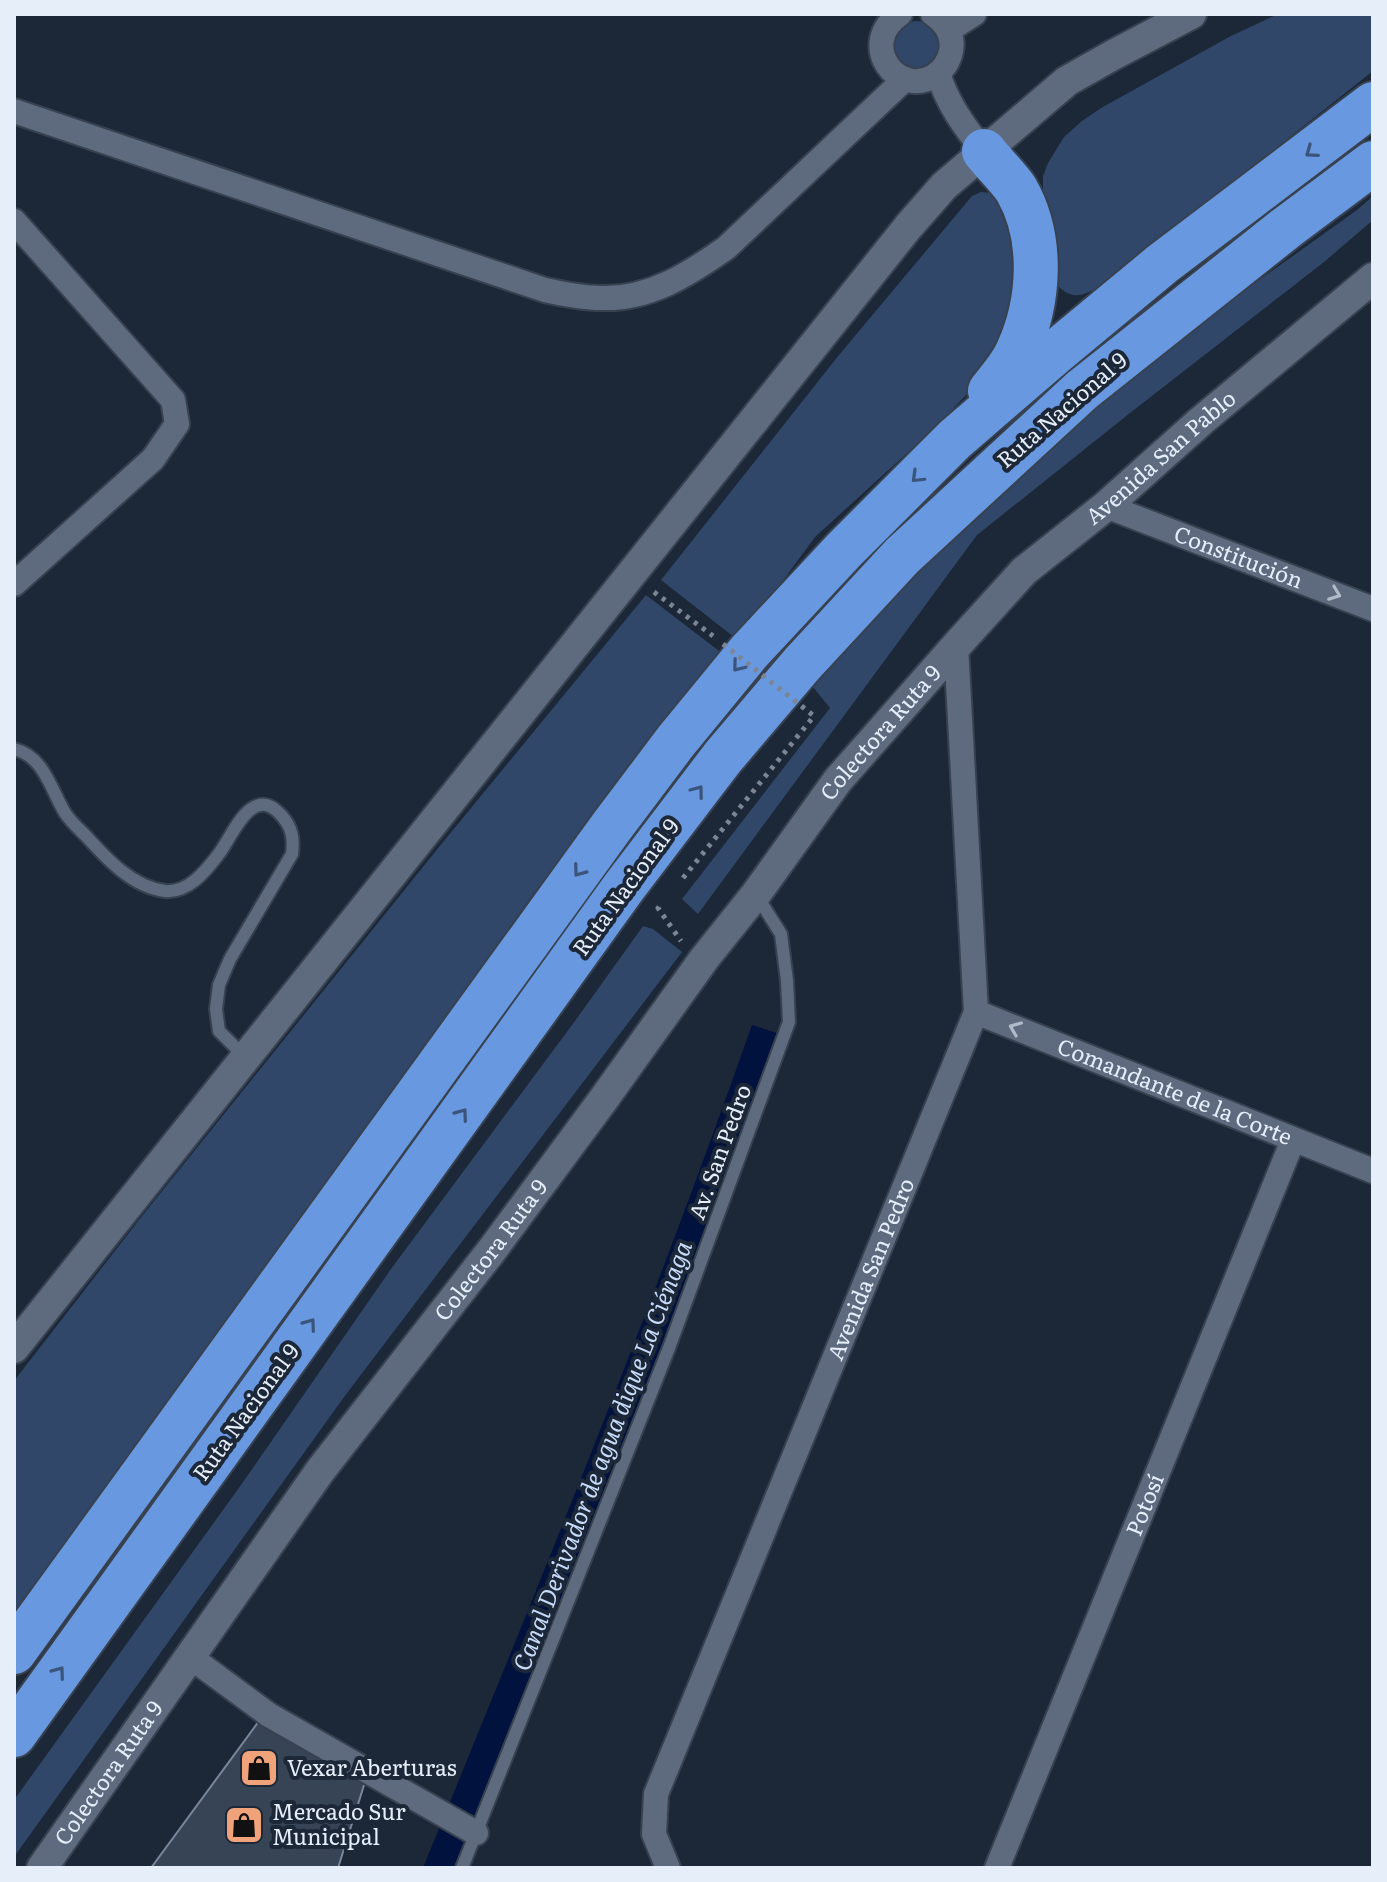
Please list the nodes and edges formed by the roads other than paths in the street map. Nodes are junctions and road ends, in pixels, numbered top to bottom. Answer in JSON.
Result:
{"nodes":[{"id":1,"x":974,"y":14,"type":"edge"},
{"id":2,"x":1191,"y":14,"type":"edge"},
{"id":3,"x":891,"y":17,"type":"edge"},
{"id":4,"x":941,"y":22,"type":"edge"},
{"id":5,"x":938,"y":73,"type":"junction"},
{"id":6,"x":905,"y":79,"type":"junction"},
{"id":7,"x":1373,"y":104,"type":"edge"},
{"id":8,"x":14,"y":111,"type":"edge"},
{"id":9,"x":984,"y":151,"type":"junction"},
{"id":10,"x":1373,"y":163,"type":"edge"},
{"id":11,"x":14,"y":221,"type":"edge"},
{"id":12,"x":1162,"y":264,"type":"junction"},
{"id":13,"x":1373,"y":278,"type":"edge"},
{"id":14,"x":1035,"y":279,"type":"junction"},
{"id":15,"x":955,"y":439,"type":"junction"},
{"id":16,"x":1106,"y":506,"type":"junction"},
{"id":17,"x":14,"y":584,"type":"edge"},
{"id":18,"x":1373,"y":609,"type":"edge"},
{"id":19,"x":956,"y":646,"type":"junction"},
{"id":20,"x":14,"y":749,"type":"edge"},
{"id":21,"x":756,"y":894,"type":"junction"},
{"id":22,"x":976,"y":1012,"type":"junction"},
{"id":23,"x":246,"y":1058,"type":"junction"},
{"id":24,"x":1293,"y":1140,"type":"junction"},
{"id":25,"x":1373,"y":1171,"type":"edge"},
{"id":26,"x":14,"y":1348,"type":"edge"},
{"id":27,"x":14,"y":1652,"type":"edge"},
{"id":28,"x":189,"y":1656,"type":"junction"},
{"id":29,"x":14,"y":1735,"type":"edge"},
{"id":30,"x":475,"y":1832,"type":"junction"},
{"id":31,"x":42,"y":1868,"type":"edge"},
{"id":32,"x":462,"y":1868,"type":"edge"},
{"id":33,"x":668,"y":1868,"type":"edge"},
{"id":34,"x":997,"y":1868,"type":"edge"}],
"edges":[{"from":1,"to":4,"type":"street"},
{"from":2,"to":9,"type":"street"},
{"from":3,"to":6,"type":"street"},
{"from":4,"to":5,"type":"street"},
{"from":5,"to":6,"type":"street"},
{"from":5,"to":9,"type":"street"},
{"from":6,"to":8,"type":"street"},
{"from":7,"to":12,"type":"highway","one_way":true},
{"from":9,"to":14,"type":"highway"},
{"from":9,"to":23,"type":"street"},
{"from":29,"to":10,"type":"highway","name":"Ruta Nacional 9","one_way":true},
{"from":11,"to":17,"type":"street"},
{"from":12,"to":14,"type":"highway"},
{"from":12,"to":15,"type":"highway"},
{"from":13,"to":16,"type":"street","name":"Avenida San Pablo"},
{"from":14,"to":15,"type":"highway"},
{"from":15,"to":27,"type":"highway","one_way":true},
{"from":16,"to":18,"type":"street","name":"Constitución","one_way":true},
{"from":16,"to":19,"type":"street","name":"Avenida San Pablo"},
{"from":19,"to":21,"type":"street","name":"Colectora Ruta 9"},
{"from":19,"to":22,"type":"street","name":"Avenida San Pedro"},
{"from":20,"to":23,"type":"lane"},
{"from":21,"to":28,"type":"street","name":"Colectora Ruta 9"},
{"from":21,"to":30,"type":"lane","name":"Av. San Pedro"},
{"from":24,"to":22,"type":"street","name":"Comandante de la Corte","one_way":true},
{"from":22,"to":33,"type":"street","name":"Avenida San Pedro"},
{"from":23,"to":26,"type":"street"},
{"from":24,"to":25,"type":"street","name":"Comandante de la Corte"},
{"from":24,"to":34,"type":"street","name":"Potosí"},
{"from":28,"to":30,"type":"street"},
{"from":28,"to":31,"type":"street","name":"Colectora Ruta 9"},
{"from":30,"to":32,"type":"lane","name":"Av. San Pedro"}]}
